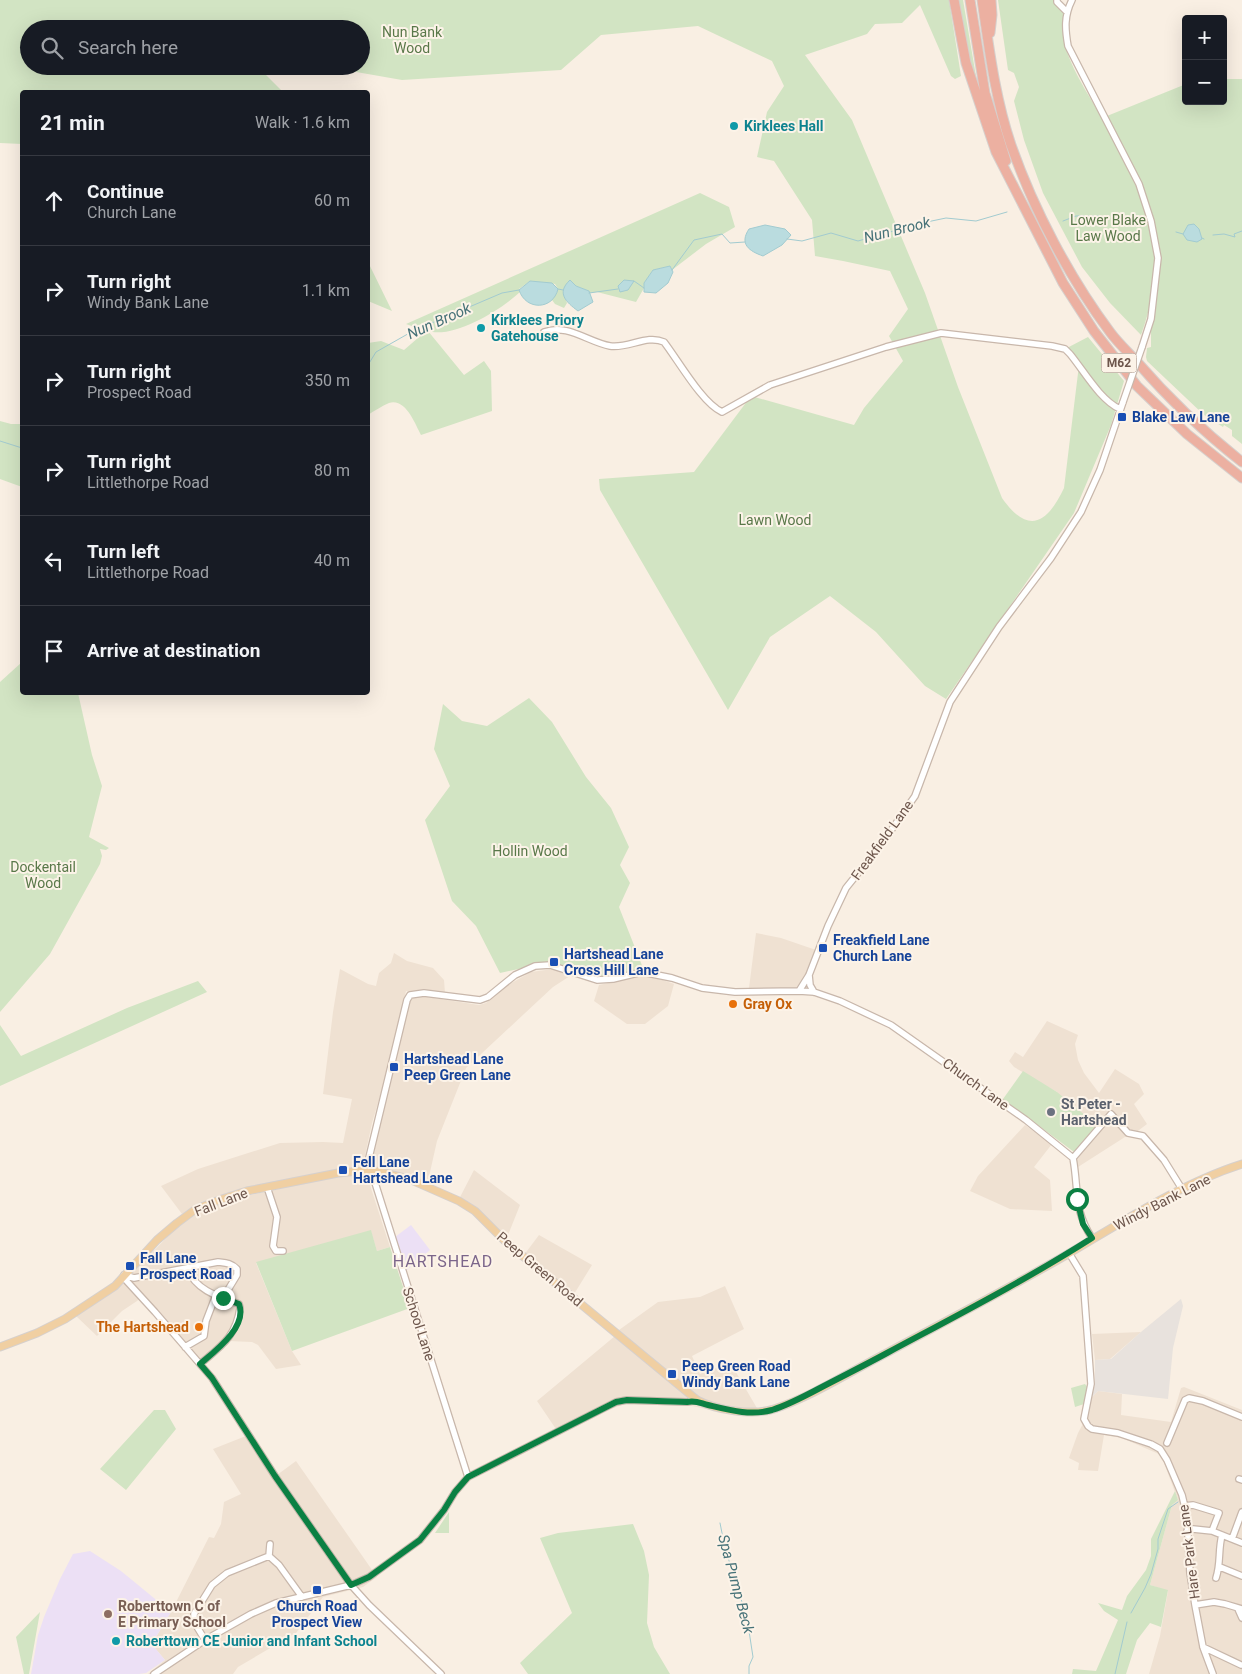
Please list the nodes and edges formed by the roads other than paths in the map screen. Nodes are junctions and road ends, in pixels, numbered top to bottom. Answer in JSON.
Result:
{"nodes":[{"id":1,"x":954,"y":0,"type":"edge"},
{"id":2,"x":970,"y":0,"type":"edge"},
{"id":3,"x":982,"y":0,"type":"edge"},
{"id":4,"x":991,"y":0,"type":"edge"},
{"id":5,"x":1057,"y":0,"type":"edge"},
{"id":6,"x":1072,"y":0,"type":"edge"},
{"id":7,"x":1067,"y":12,"type":"junction"},
{"id":8,"x":989,"y":46,"type":"junction"},
{"id":9,"x":1030,"y":219,"type":"junction"},
{"id":10,"x":544,"y":332,"type":"dead end"},
{"id":11,"x":1120,"y":409,"type":"junction"},
{"id":12,"x":1242,"y":462,"type":"edge"},
{"id":13,"x":1242,"y":478,"type":"edge"},
{"id":14,"x":809,"y":976,"type":"junction"},
{"id":15,"x":799,"y":990,"type":"junction"},
{"id":16,"x":814,"y":992,"type":"junction"},
{"id":17,"x":1073,"y":1158,"type":"junction"},
{"id":18,"x":1242,"y":1164,"type":"edge"},
{"id":19,"x":368,"y":1170,"type":"junction"},
{"id":20,"x":268,"y":1187,"type":"junction"},
{"id":21,"x":1182,"y":1189,"type":"junction"},
{"id":22,"x":1092,"y":1238,"type":"junction"},
{"id":23,"x":276,"y":1252,"type":"dead end"},
{"id":24,"x":1068,"y":1253,"type":"junction"},
{"id":25,"x":188,"y":1269,"type":"junction"},
{"id":26,"x":124,"y":1276,"type":"junction"},
{"id":27,"x":216,"y":1295,"type":"junction"},
{"id":28,"x":223,"y":1298,"type":"junction"},
{"id":29,"x":0,"y":1347,"type":"edge"},
{"id":30,"x":185,"y":1347,"type":"junction"},
{"id":31,"x":200,"y":1364,"type":"junction"},
{"id":32,"x":697,"y":1400,"type":"junction"},
{"id":33,"x":1242,"y":1418,"type":"edge"},
{"id":34,"x":1166,"y":1449,"type":"junction"},
{"id":35,"x":468,"y":1477,"type":"junction"},
{"id":36,"x":1184,"y":1506,"type":"junction"},
{"id":37,"x":1242,"y":1512,"type":"edge"},
{"id":38,"x":1188,"y":1531,"type":"junction"},
{"id":39,"x":1212,"y":1531,"type":"junction"},
{"id":40,"x":1222,"y":1535,"type":"junction"},
{"id":41,"x":1232,"y":1538,"type":"junction"},
{"id":42,"x":1242,"y":1543,"type":"edge"},
{"id":43,"x":270,"y":1544,"type":"dead end"},
{"id":44,"x":269,"y":1556,"type":"junction"},
{"id":45,"x":1220,"y":1567,"type":"junction"},
{"id":46,"x":1242,"y":1576,"type":"edge"},
{"id":47,"x":1216,"y":1578,"type":"dead end"},
{"id":48,"x":351,"y":1585,"type":"junction"},
{"id":49,"x":302,"y":1597,"type":"junction"},
{"id":50,"x":1195,"y":1605,"type":"junction"},
{"id":51,"x":1240,"y":1609,"type":"edge"},
{"id":52,"x":1242,"y":1618,"type":"edge"},
{"id":53,"x":205,"y":1640,"type":"junction"},
{"id":54,"x":1203,"y":1647,"type":"junction"},
{"id":55,"x":1241,"y":1665,"type":"edge"},
{"id":56,"x":154,"y":1674,"type":"edge"},
{"id":57,"x":441,"y":1674,"type":"edge"},
{"id":58,"x":1212,"y":1674,"type":"edge"}],
"edges":[{"from":1,"to":9,"type":"highway"},
{"from":2,"to":9,"type":"highway","number":"M62"},
{"from":3,"to":8,"type":"highway","number":"M62"},
{"from":4,"to":8,"type":"highway"},
{"from":5,"to":7,"type":"street"},
{"from":6,"to":7,"type":"street"},
{"from":7,"to":11,"type":"street","bridge":true},
{"from":8,"to":12,"type":"highway","number":"M62"},
{"from":9,"to":13,"type":"highway","number":"M62"},
{"from":10,"to":11,"type":"street"},
{"from":11,"to":14,"type":"street","name":"Freakfield Lane"},
{"from":14,"to":15,"type":"street","name":"Freakfield Lane"},
{"from":14,"to":16,"type":"street"},
{"from":15,"to":16,"type":"street","name":"Church Lane"},
{"from":15,"to":19,"type":"street","name":"Church Lane"},
{"from":16,"to":17,"type":"street","name":"Church Lane"},
{"from":17,"to":21,"type":"street"},
{"from":17,"to":22,"type":"street"},
{"from":18,"to":21,"type":"main road","name":"Windy Bank Lane"},
{"from":19,"to":20,"type":"main road","name":"Fall Lane"},
{"from":19,"to":32,"type":"main road","name":"Peep Green Road"},
{"from":19,"to":35,"type":"street","name":"School Lane"},
{"from":20,"to":23,"type":"street"},
{"from":20,"to":26,"type":"main road","name":"Fall Lane"},
{"from":21,"to":22,"type":"main road","name":"Windy Bank Lane"},
{"from":22,"to":24,"type":"main road","name":"Windy Bank Lane"},
{"from":24,"to":32,"type":"main road","name":"Windy Bank Lane"},
{"from":24,"to":34,"type":"street"},
{"from":25,"to":26,"type":"street"},
{"from":25,"to":27,"type":"street"},
{"from":25,"to":28,"type":"street"},
{"from":26,"to":29,"type":"main road","name":"Fall Lane"},
{"from":26,"to":30,"type":"street"},
{"from":27,"to":28,"type":"street"},
{"from":27,"to":30,"type":"street"},
{"from":28,"to":31,"type":"street"},
{"from":30,"to":31,"type":"street"},
{"from":31,"to":48,"type":"street"},
{"from":32,"to":35,"type":"street","name":"Windy Bank Lane"},
{"from":33,"to":34,"type":"street"},
{"from":34,"to":36,"type":"street","name":"Hare Park Lane"},
{"from":35,"to":48,"type":"street","name":"Windy Bank Lane"},
{"from":36,"to":38,"type":"street","name":"Hare Park Lane"},
{"from":36,"to":39,"type":"street"},
{"from":37,"to":41,"type":"street"},
{"from":38,"to":39,"type":"street"},
{"from":38,"to":50,"type":"street","name":"Hare Park Lane"},
{"from":39,"to":40,"type":"street"},
{"from":40,"to":41,"type":"street"},
{"from":40,"to":45,"type":"street"},
{"from":41,"to":42,"type":"street"},
{"from":43,"to":44,"type":"street"},
{"from":44,"to":49,"type":"street"},
{"from":44,"to":53,"type":"street"},
{"from":45,"to":46,"type":"street"},
{"from":45,"to":47,"type":"street"},
{"from":48,"to":49,"type":"street","name":"Windy Bank Lane"},
{"from":48,"to":57,"type":"street"},
{"from":49,"to":53,"type":"street","name":"Windy Bank Lane"},
{"from":50,"to":51,"type":"street"},
{"from":50,"to":54,"type":"street","name":"Hare Park Lane"},
{"from":51,"to":52,"type":"street"},
{"from":53,"to":56,"type":"street","name":"Windy Bank Lane"},
{"from":54,"to":55,"type":"street"},
{"from":54,"to":58,"type":"street","name":"Hare Park Lane"}]}
